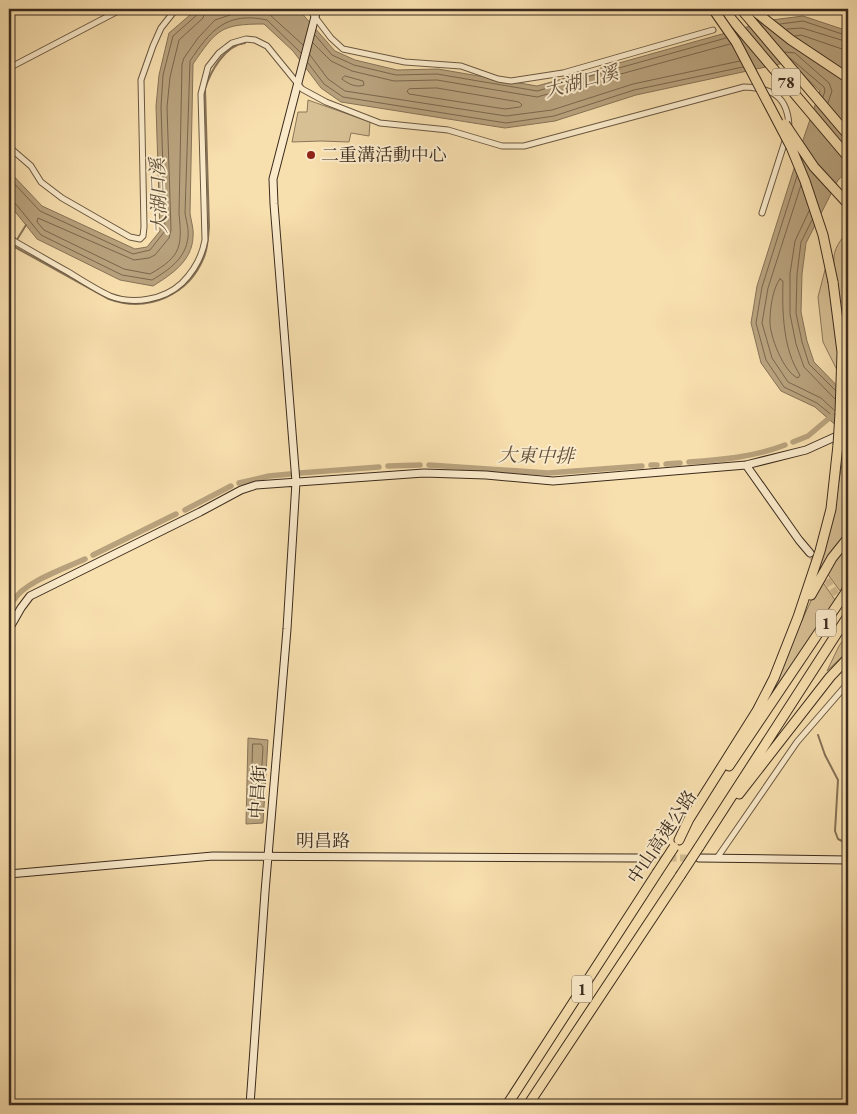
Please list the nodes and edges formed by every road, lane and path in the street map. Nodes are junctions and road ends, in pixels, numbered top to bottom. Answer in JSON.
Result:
{"nodes":[{"id":1,"x":122,"y":9,"type":"edge"},
{"id":2,"x":176,"y":9,"type":"edge"},
{"id":3,"x":309,"y":9,"type":"edge"},
{"id":4,"x":713,"y":9,"type":"edge"},
{"id":5,"x":723,"y":9,"type":"edge"},
{"id":6,"x":741,"y":9,"type":"edge"},
{"id":7,"x":753,"y":10,"type":"edge"},
{"id":8,"x":315,"y":15,"type":"edge"},
{"id":9,"x":713,"y":30,"type":"dead end"},
{"id":10,"x":9,"y":68,"type":"edge"},
{"id":11,"x":832,"y":68,"type":"junction"},
{"id":12,"x":848,"y":78,"type":"edge"},
{"id":13,"x":298,"y":79,"type":"junction"},
{"id":14,"x":848,"y":84,"type":"edge"},
{"id":15,"x":761,"y":86,"type":"junction"},
{"id":16,"x":848,"y":135,"type":"edge"},
{"id":17,"x":9,"y":147,"type":"edge"},
{"id":18,"x":848,"y":157,"type":"edge"},
{"id":19,"x":848,"y":204,"type":"edge"},
{"id":20,"x":762,"y":213,"type":"dead end"},
{"id":21,"x":9,"y":235,"type":"edge"},
{"id":22,"x":848,"y":431,"type":"edge"},
{"id":23,"x":746,"y":465,"type":"junction"},
{"id":24,"x":296,"y":482,"type":"junction"},
{"id":25,"x":848,"y":538,"type":"edge"},
{"id":26,"x":810,"y":553,"type":"tunnel mouth"},
{"id":27,"x":848,"y":589,"type":"edge"},
{"id":28,"x":848,"y":616,"type":"edge"},
{"id":29,"x":9,"y":629,"type":"edge"},
{"id":30,"x":788,"y":643,"type":"junction"},
{"id":31,"x":848,"y":658,"type":"edge"},
{"id":32,"x":848,"y":683,"type":"edge"},
{"id":33,"x":676,"y":843,"type":"junction"},
{"id":34,"x":701,"y":843,"type":"junction"},
{"id":35,"x":269,"y":856,"type":"junction"},
{"id":36,"x":638,"y":858,"type":"tunnel mouth"},
{"id":37,"x":700,"y":858,"type":"tunnel mouth"},
{"id":38,"x":717,"y":858,"type":"junction"},
{"id":39,"x":848,"y":860,"type":"edge"},
{"id":40,"x":9,"y":874,"type":"edge"},
{"id":41,"x":250,"y":1105,"type":"edge"},
{"id":42,"x":507,"y":1105,"type":"edge"},
{"id":43,"x":528,"y":1105,"type":"edge"}],
"edges":[{"from":1,"to":10,"type":"street"},
{"from":2,"to":17,"type":"street"},
{"from":3,"to":8,"type":"street"},
{"from":4,"to":15,"type":"highway","bridge":true},
{"from":5,"to":18,"type":"highway","number":"78"},
{"from":6,"to":16,"type":"highway","number":"78"},
{"from":7,"to":11,"type":"highway"},
{"from":8,"to":9,"type":"street"},
{"from":8,"to":13,"type":"street","name":"中昌街"},
{"from":11,"to":12,"type":"highway"},
{"from":11,"to":14,"type":"highway"},
{"from":13,"to":20,"type":"street"},
{"from":13,"to":21,"type":"street"},
{"from":13,"to":24,"type":"street","name":"中昌街"},
{"from":15,"to":19,"type":"highway","bridge":true},
{"from":15,"to":30,"type":"highway","bridge":true},
{"from":22,"to":23,"type":"street","bridge":true},
{"from":23,"to":24,"type":"street"},
{"from":23,"to":26,"type":"street"},
{"from":24,"to":29,"type":"street"},
{"from":24,"to":35,"type":"street","name":"中昌街"},
{"from":25,"to":30,"type":"highway"},
{"from":27,"to":33,"type":"highway","name":"中山高速公路","number":"1"},
{"from":28,"to":34,"type":"highway","name":"中山高速公路","number":"1"},
{"from":30,"to":33,"type":"highway"},
{"from":31,"to":34,"type":"highway"},
{"from":32,"to":38,"type":"street"},
{"from":33,"to":42,"type":"highway","name":"中山高速公路","number":"1","bridge":true},
{"from":34,"to":43,"type":"highway","name":"中山高速公路","number":"1","bridge":true},
{"from":35,"to":36,"type":"street","name":"明昌路"},
{"from":35,"to":40,"type":"street","name":"明昌路"},
{"from":35,"to":41,"type":"street","name":"中昌街"},
{"from":37,"to":38,"type":"street"},
{"from":38,"to":39,"type":"street"}]}
